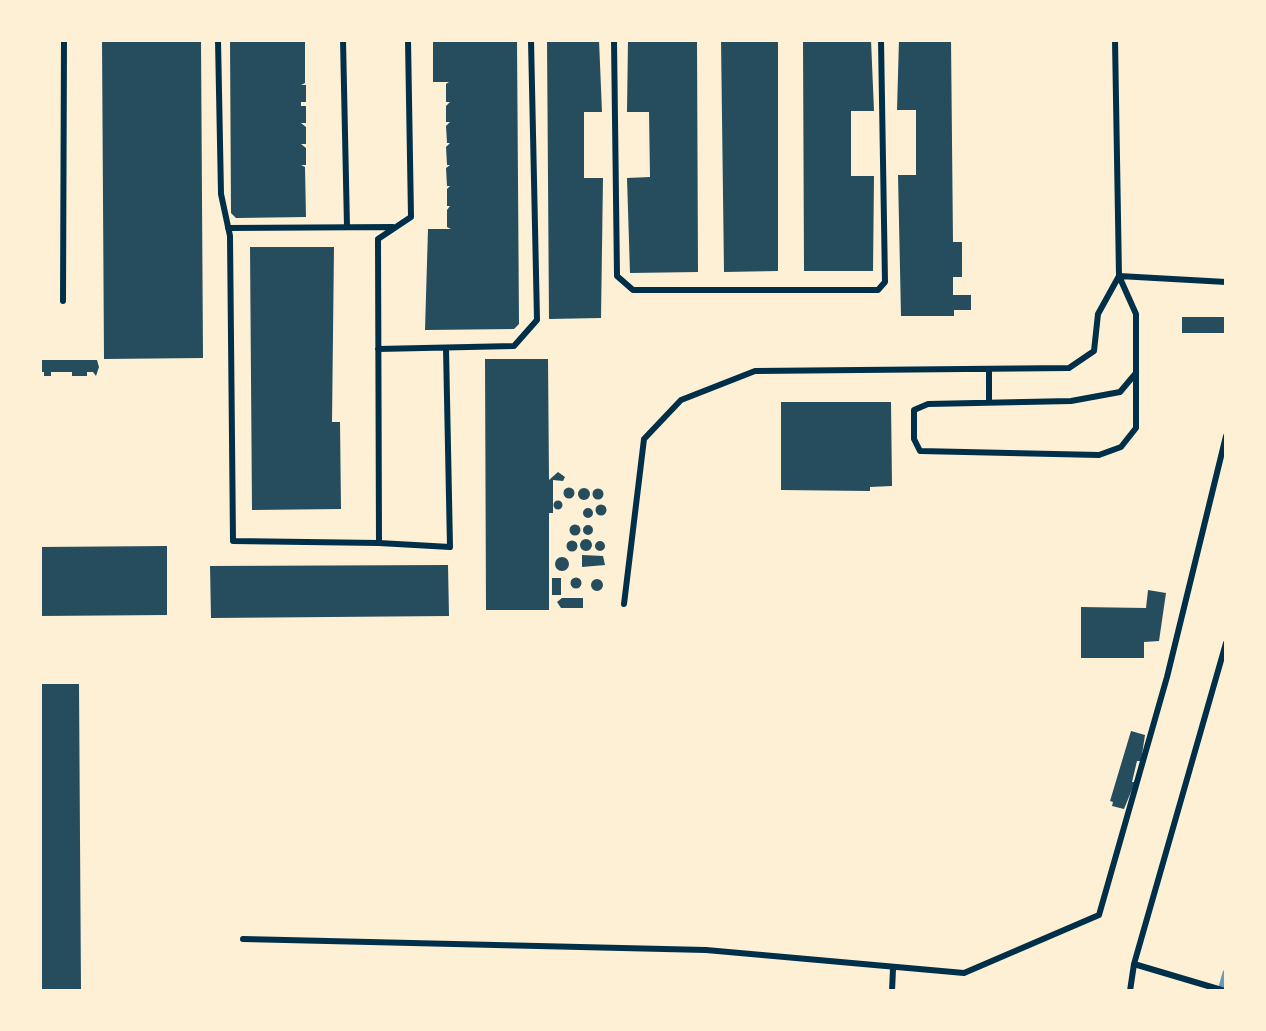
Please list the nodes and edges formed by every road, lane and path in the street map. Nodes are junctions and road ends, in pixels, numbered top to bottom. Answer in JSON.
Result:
{"nodes":[{"id":1,"x":64,"y":40,"type":"edge"},
{"id":2,"x":218,"y":40,"type":"edge"},
{"id":3,"x":343,"y":40,"type":"edge"},
{"id":4,"x":408,"y":40,"type":"edge"},
{"id":5,"x":531,"y":40,"type":"edge"},
{"id":6,"x":614,"y":40,"type":"edge"},
{"id":7,"x":881,"y":40,"type":"edge"},
{"id":8,"x":1115,"y":40,"type":"edge"},
{"id":9,"x":347,"y":227,"type":"junction"},
{"id":10,"x":396,"y":227,"type":"junction"},
{"id":11,"x":228,"y":228,"type":"junction"},
{"id":12,"x":1119,"y":276,"type":"junction"},
{"id":13,"x":1226,"y":282,"type":"edge"},
{"id":14,"x":63,"y":301,"type":"dead end"},
{"id":15,"x":446,"y":348,"type":"junction"},
{"id":16,"x":378,"y":349,"type":"junction"},
{"id":17,"x":989,"y":369,"type":"junction"},
{"id":18,"x":1136,"y":373,"type":"junction"},
{"id":19,"x":989,"y":402,"type":"junction"},
{"id":20,"x":1226,"y":436,"type":"edge"},
{"id":21,"x":379,"y":543,"type":"junction"},
{"id":22,"x":624,"y":604,"type":"dead end"},
{"id":23,"x":1226,"y":643,"type":"edge"},
{"id":24,"x":243,"y":939,"type":"dead end"},
{"id":25,"x":1134,"y":964,"type":"junction"},
{"id":26,"x":893,"y":969,"type":"junction"},
{"id":27,"x":892,"y":991,"type":"edge"},
{"id":28,"x":1130,"y":991,"type":"edge"},
{"id":29,"x":1225,"y":991,"type":"edge"}],
"edges":[{"from":1,"to":14,"type":"lane"},
{"from":2,"to":11,"type":"lane"},
{"from":3,"to":9,"type":"lane"},
{"from":4,"to":10,"type":"lane"},
{"from":5,"to":15,"type":"lane"},
{"from":6,"to":7,"type":"lane"},
{"from":8,"to":12,"type":"lane"},
{"from":9,"to":10,"type":"lane"},
{"from":9,"to":11,"type":"lane"},
{"from":10,"to":16,"type":"lane"},
{"from":11,"to":21,"type":"lane"},
{"from":12,"to":13,"type":"lane"},
{"from":12,"to":17,"type":"lane"},
{"from":12,"to":18,"type":"lane"},
{"from":15,"to":16,"type":"lane"},
{"from":15,"to":21,"type":"lane"},
{"from":16,"to":21,"type":"lane"},
{"from":17,"to":19,"type":"lane"},
{"from":17,"to":22,"type":"lane"},
{"from":18,"to":19,"type":"lane"},
{"from":18,"to":19,"type":"lane"},
{"from":20,"to":26,"type":"lane"},
{"from":23,"to":25,"type":"lane"},
{"from":24,"to":26,"type":"lane"},
{"from":25,"to":28,"type":"lane"},
{"from":25,"to":29,"type":"lane"},
{"from":26,"to":27,"type":"lane"}]}
